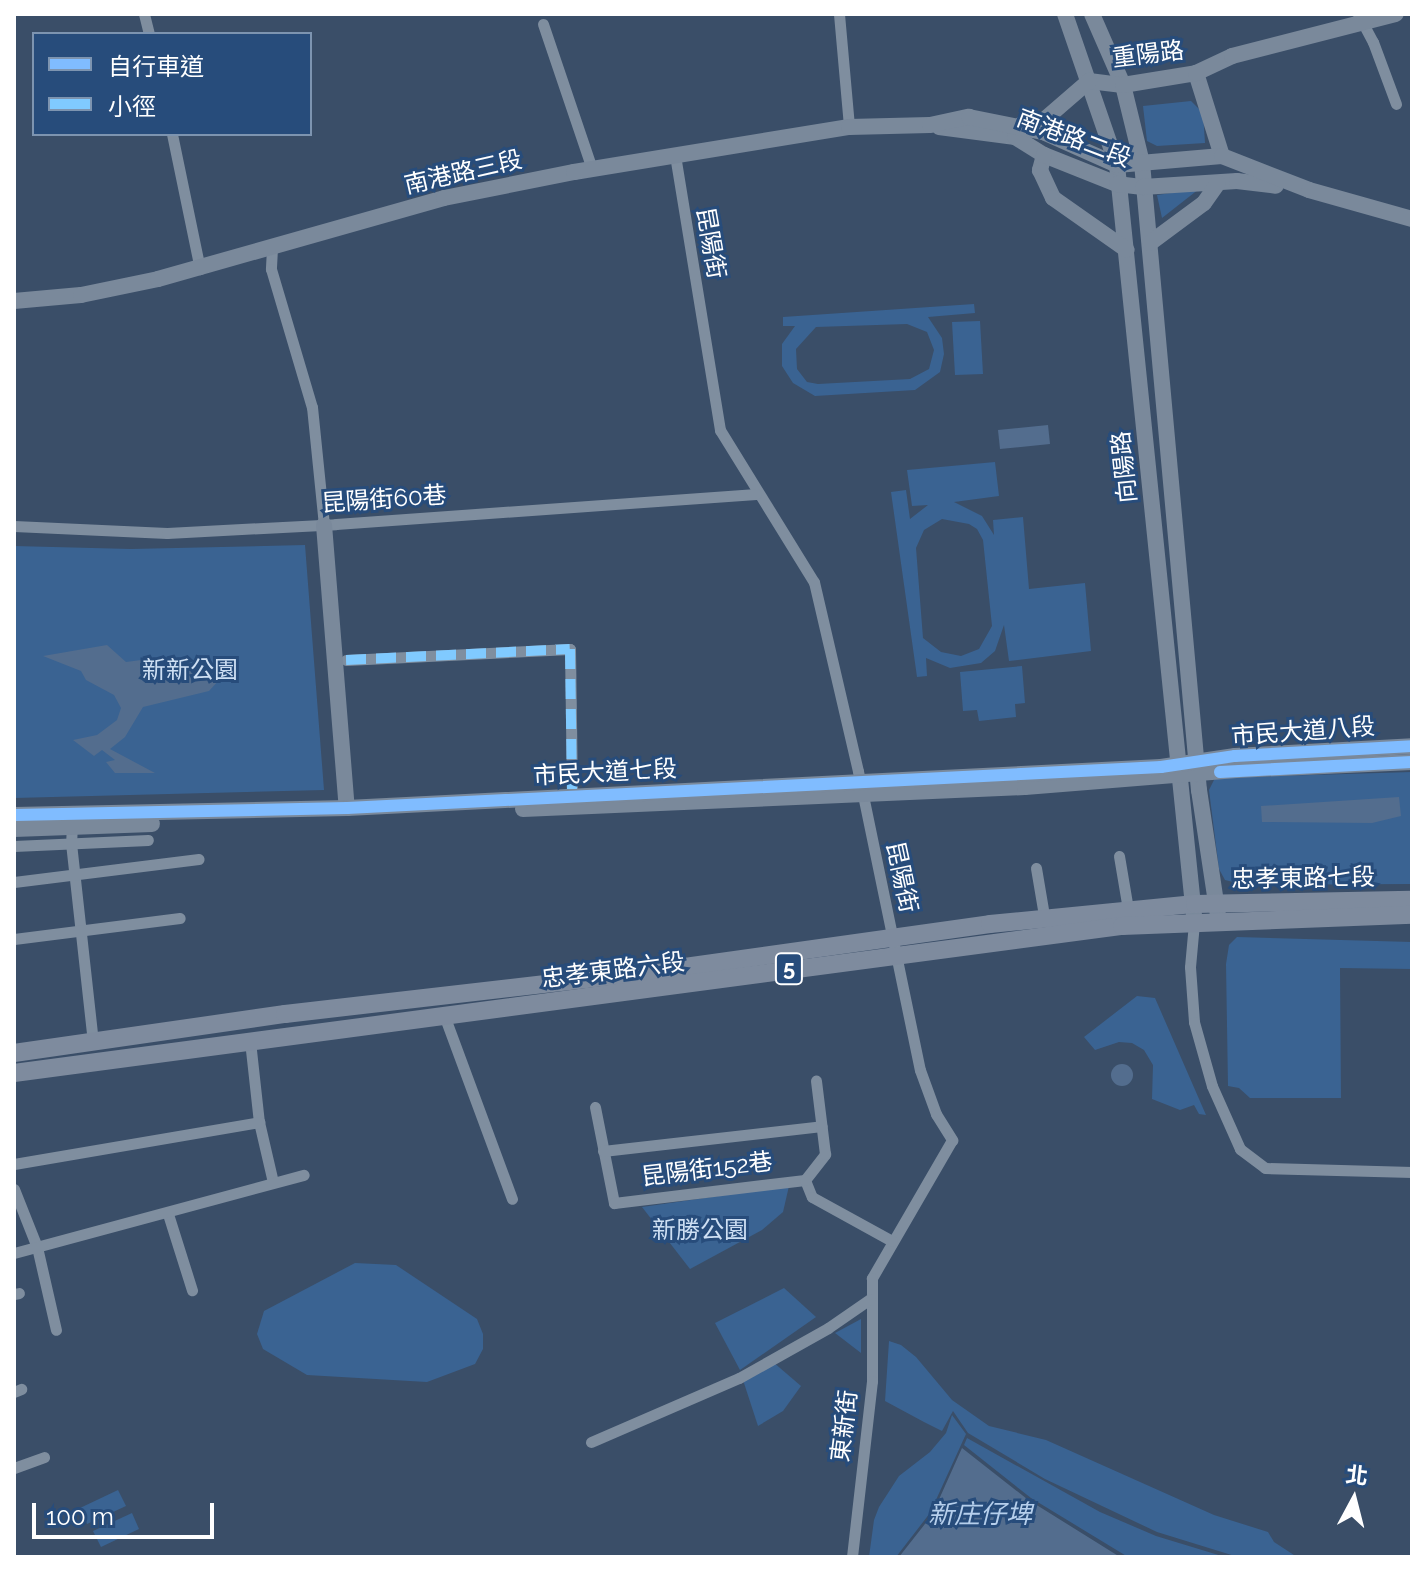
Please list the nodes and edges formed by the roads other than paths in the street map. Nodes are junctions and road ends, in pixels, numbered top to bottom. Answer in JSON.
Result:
{"nodes":[{"id":1,"x":839,"y":14,"type":"edge"},
{"id":2,"x":1065,"y":14,"type":"edge"},
{"id":3,"x":1092,"y":14,"type":"edge"},
{"id":4,"x":1396,"y":14,"type":"edge"},
{"id":5,"x":1360,"y":19,"type":"edge"},
{"id":6,"x":543,"y":24,"type":"dead end"},
{"id":7,"x":1196,"y":73,"type":"junction"},
{"id":8,"x":1089,"y":81,"type":"junction"},
{"id":9,"x":1123,"y":85,"type":"junction"},
{"id":10,"x":1396,"y":104,"type":"dead end"},
{"id":11,"x":930,"y":125,"type":"junction"},
{"id":12,"x":1015,"y":125,"type":"junction"},
{"id":13,"x":849,"y":127,"type":"junction"},
{"id":14,"x":172,"y":136,"type":"edge"},
{"id":15,"x":675,"y":155,"type":"junction"},
{"id":16,"x":1044,"y":155,"type":"junction"},
{"id":17,"x":1222,"y":156,"type":"junction"},
{"id":18,"x":1142,"y":163,"type":"junction"},
{"id":19,"x":1117,"y":165,"type":"junction"},
{"id":20,"x":592,"y":169,"type":"junction"},
{"id":21,"x":1218,"y":183,"type":"junction"},
{"id":22,"x":1117,"y":184,"type":"junction"},
{"id":23,"x":1143,"y":187,"type":"junction"},
{"id":24,"x":1309,"y":190,"type":"junction"},
{"id":25,"x":1412,"y":219,"type":"edge"},
{"id":26,"x":1150,"y":243,"type":"junction"},
{"id":27,"x":272,"y":248,"type":"junction"},
{"id":28,"x":1127,"y":250,"type":"junction"},
{"id":29,"x":200,"y":269,"type":"junction"},
{"id":30,"x":14,"y":301,"type":"edge"},
{"id":31,"x":756,"y":494,"type":"junction"},
{"id":32,"x":324,"y":525,"type":"junction"},
{"id":33,"x":14,"y":526,"type":"edge"},
{"id":34,"x":346,"y":660,"type":"dead end"},
{"id":35,"x":1412,"y":746,"type":"edge"},
{"id":36,"x":1412,"y":762,"type":"edge"},
{"id":37,"x":1197,"y":768,"type":"junction"},
{"id":38,"x":1178,"y":770,"type":"junction"},
{"id":39,"x":861,"y":788,"type":"junction"},
{"id":40,"x":572,"y":795,"type":"junction"},
{"id":41,"x":347,"y":808,"type":"junction"},
{"id":42,"x":14,"y":815,"type":"edge"},
{"id":43,"x":71,"y":828,"type":"junction"},
{"id":44,"x":14,"y":829,"type":"edge"},
{"id":45,"x":148,"y":840,"type":"dead end"},
{"id":46,"x":14,"y":846,"type":"edge"},
{"id":47,"x":1119,"y":856,"type":"dead end"},
{"id":48,"x":199,"y":859,"type":"dead end"},
{"id":49,"x":1036,"y":868,"type":"dead end"},
{"id":50,"x":75,"y":874,"type":"junction"},
{"id":51,"x":14,"y":882,"type":"edge"},
{"id":52,"x":1412,"y":900,"type":"edge"},
{"id":53,"x":1128,"y":909,"type":"junction"},
{"id":54,"x":1194,"y":913,"type":"junction"},
{"id":55,"x":1218,"y":913,"type":"junction"},
{"id":56,"x":1412,"y":915,"type":"edge"},
{"id":57,"x":180,"y":918,"type":"dead end"},
{"id":58,"x":1045,"y":921,"type":"junction"},
{"id":59,"x":81,"y":930,"type":"junction"},
{"id":60,"x":14,"y":939,"type":"edge"},
{"id":61,"x":895,"y":946,"type":"junction"},
{"id":62,"x":444,"y":1015,"type":"junction"},
{"id":63,"x":93,"y":1041,"type":"junction"},
{"id":64,"x":250,"y":1041,"type":"junction"},
{"id":65,"x":14,"y":1053,"type":"edge"},
{"id":66,"x":14,"y":1073,"type":"edge"},
{"id":67,"x":816,"y":1081,"type":"dead end"},
{"id":68,"x":595,"y":1107,"type":"dead end"},
{"id":69,"x":259,"y":1122,"type":"junction"},
{"id":70,"x":822,"y":1126,"type":"junction"},
{"id":71,"x":603,"y":1151,"type":"junction"},
{"id":72,"x":14,"y":1164,"type":"edge"},
{"id":73,"x":1412,"y":1172,"type":"edge"},
{"id":74,"x":304,"y":1175,"type":"dead end"},
{"id":75,"x":805,"y":1180,"type":"junction"},
{"id":76,"x":273,"y":1182,"type":"junction"},
{"id":77,"x":14,"y":1189,"type":"edge"},
{"id":78,"x":512,"y":1199,"type":"dead end"},
{"id":79,"x":168,"y":1214,"type":"junction"},
{"id":80,"x":892,"y":1241,"type":"junction"},
{"id":81,"x":37,"y":1247,"type":"junction"},
{"id":82,"x":14,"y":1253,"type":"edge"},
{"id":83,"x":192,"y":1290,"type":"dead end"},
{"id":84,"x":870,"y":1299,"type":"junction"},
{"id":85,"x":56,"y":1330,"type":"dead end"},
{"id":86,"x":591,"y":1442,"type":"dead end"},
{"id":87,"x":44,"y":1457,"type":"dead end"},
{"id":88,"x":14,"y":1468,"type":"edge"},
{"id":89,"x":852,"y":1557,"type":"edge"}],
"edges":[{"from":1,"to":13,"type":"street"},
{"from":2,"to":8,"type":"main road","name":"向陽路"},
{"from":3,"to":9,"type":"main road","name":"向陽路"},
{"from":4,"to":5,"type":"main road","name":"重陽路"},
{"from":5,"to":7,"type":"main road","name":"重陽路"},
{"from":5,"to":10,"type":"street"},
{"from":6,"to":20,"type":"street"},
{"from":7,"to":9,"type":"main road","name":"重陽路"},
{"from":7,"to":17,"type":"main road"},
{"from":8,"to":9,"type":"main road","name":"重陽路"},
{"from":8,"to":12,"type":"main road"},
{"from":8,"to":19,"type":"main road","name":"向陽路"},
{"from":9,"to":18,"type":"main road","name":"向陽路"},
{"from":11,"to":12,"type":"main road","name":"南港路二段"},
{"from":11,"to":13,"type":"main road","name":"南港路三段"},
{"from":11,"to":16,"type":"main road","name":"南港路二段"},
{"from":12,"to":19,"type":"main road","name":"南港路二段"},
{"from":13,"to":15,"type":"main road","name":"南港路三段"},
{"from":14,"to":29,"type":"street"},
{"from":15,"to":20,"type":"main road","name":"南港路三段"},
{"from":15,"to":31,"type":"street","name":"昆陽街"},
{"from":16,"to":22,"type":"main road","name":"南港路二段"},
{"from":16,"to":28,"type":"main road"},
{"from":17,"to":18,"type":"main road","name":"南港路二段"},
{"from":17,"to":24,"type":"main road","name":"南港路二段"},
{"from":18,"to":19,"type":"main road","name":"南港路二段"},
{"from":18,"to":23,"type":"main road","name":"向陽路"},
{"from":19,"to":22,"type":"main road","name":"向陽路"},
{"from":20,"to":27,"type":"main road","name":"南港路三段"},
{"from":21,"to":23,"type":"main road","name":"南港路二段"},
{"from":21,"to":24,"type":"main road","name":"南港路二段"},
{"from":21,"to":26,"type":"main road"},
{"from":22,"to":23,"type":"main road","name":"南港路二段"},
{"from":22,"to":28,"type":"main road","name":"向陽路"},
{"from":23,"to":26,"type":"main road","name":"向陽路"},
{"from":24,"to":25,"type":"main road","name":"南港路二段"},
{"from":26,"to":37,"type":"main road","name":"向陽路"},
{"from":27,"to":29,"type":"main road","name":"南港路三段"},
{"from":27,"to":32,"type":"street"},
{"from":28,"to":38,"type":"main road","name":"向陽路"},
{"from":29,"to":30,"type":"main road","name":"南港路三段"},
{"from":31,"to":32,"type":"street","name":"昆陽街60巷"},
{"from":31,"to":39,"type":"street","name":"昆陽街"},
{"from":32,"to":33,"type":"street","name":"昆陽街60巷"},
{"from":32,"to":41,"type":"main road"},
{"from":34,"to":40,"type":"street"},
{"from":35,"to":37,"type":"main road","name":"市民大道八段"},
{"from":36,"to":37,"type":"main road","name":"市民大道八段"},
{"from":37,"to":38,"type":"main road","name":"市民大道七段"},
{"from":37,"to":55,"type":"main road","name":"向陽路"},
{"from":38,"to":39,"type":"main road","name":"市民大道七段"},
{"from":38,"to":54,"type":"main road","name":"向陽路"},
{"from":39,"to":40,"type":"main road","name":"市民大道七段"},
{"from":39,"to":43,"type":"main road","name":"市民大道七段"},
{"from":39,"to":61,"type":"street","name":"昆陽街"},
{"from":40,"to":41,"type":"main road","name":"市民大道七段"},
{"from":41,"to":43,"type":"main road","name":"市民大道七段"},
{"from":42,"to":43,"type":"main road","name":"市民大道七段"},
{"from":43,"to":44,"type":"main road","name":"市民大道七段"},
{"from":43,"to":45,"type":"street"},
{"from":43,"to":46,"type":"street"},
{"from":43,"to":50,"type":"street"},
{"from":47,"to":53,"type":"street"},
{"from":48,"to":50,"type":"street"},
{"from":49,"to":58,"type":"street"},
{"from":50,"to":51,"type":"street"},
{"from":50,"to":59,"type":"street"},
{"from":52,"to":55,"type":"main road","name":"忠孝東路七段","number":"5"},
{"from":53,"to":54,"type":"main road","name":"忠孝東路六段","number":"5"},
{"from":53,"to":58,"type":"main road","name":"忠孝東路六段","number":"5"},
{"from":54,"to":55,"type":"main road","name":"忠孝東路七段","number":"5"},
{"from":54,"to":61,"type":"main road","name":"忠孝東路六段","number":"5"},
{"from":54,"to":73,"type":"street"},
{"from":55,"to":56,"type":"main road","name":"忠孝東路七段","number":"5"},
{"from":57,"to":59,"type":"street"},
{"from":58,"to":61,"type":"main road","name":"忠孝東路六段","number":"5"},
{"from":59,"to":60,"type":"street"},
{"from":59,"to":63,"type":"street"},
{"from":61,"to":62,"type":"main road","name":"忠孝東路六段","number":"5"},
{"from":61,"to":63,"type":"main road","name":"忠孝東路六段","number":"5"},
{"from":61,"to":80,"type":"street","name":"昆陽街"},
{"from":62,"to":64,"type":"main road","name":"忠孝東路六段","number":"5"},
{"from":62,"to":78,"type":"street"},
{"from":63,"to":65,"type":"main road","name":"忠孝東路六段","number":"5"},
{"from":64,"to":66,"type":"main road","name":"忠孝東路六段","number":"5"},
{"from":64,"to":69,"type":"street"},
{"from":67,"to":70,"type":"street"},
{"from":68,"to":71,"type":"street"},
{"from":69,"to":72,"type":"street"},
{"from":69,"to":76,"type":"street"},
{"from":70,"to":71,"type":"street"},
{"from":70,"to":75,"type":"street"},
{"from":71,"to":75,"type":"street","name":"昆陽街152巷"},
{"from":74,"to":76,"type":"street"},
{"from":75,"to":80,"type":"street"},
{"from":76,"to":79,"type":"street"},
{"from":77,"to":81,"type":"street"},
{"from":79,"to":81,"type":"street"},
{"from":79,"to":83,"type":"street"},
{"from":80,"to":84,"type":"street","name":"昆陽街"},
{"from":81,"to":82,"type":"street"},
{"from":81,"to":85,"type":"street"},
{"from":84,"to":86,"type":"street"},
{"from":84,"to":89,"type":"street","name":"東新街"},
{"from":87,"to":88,"type":"street"}]}
